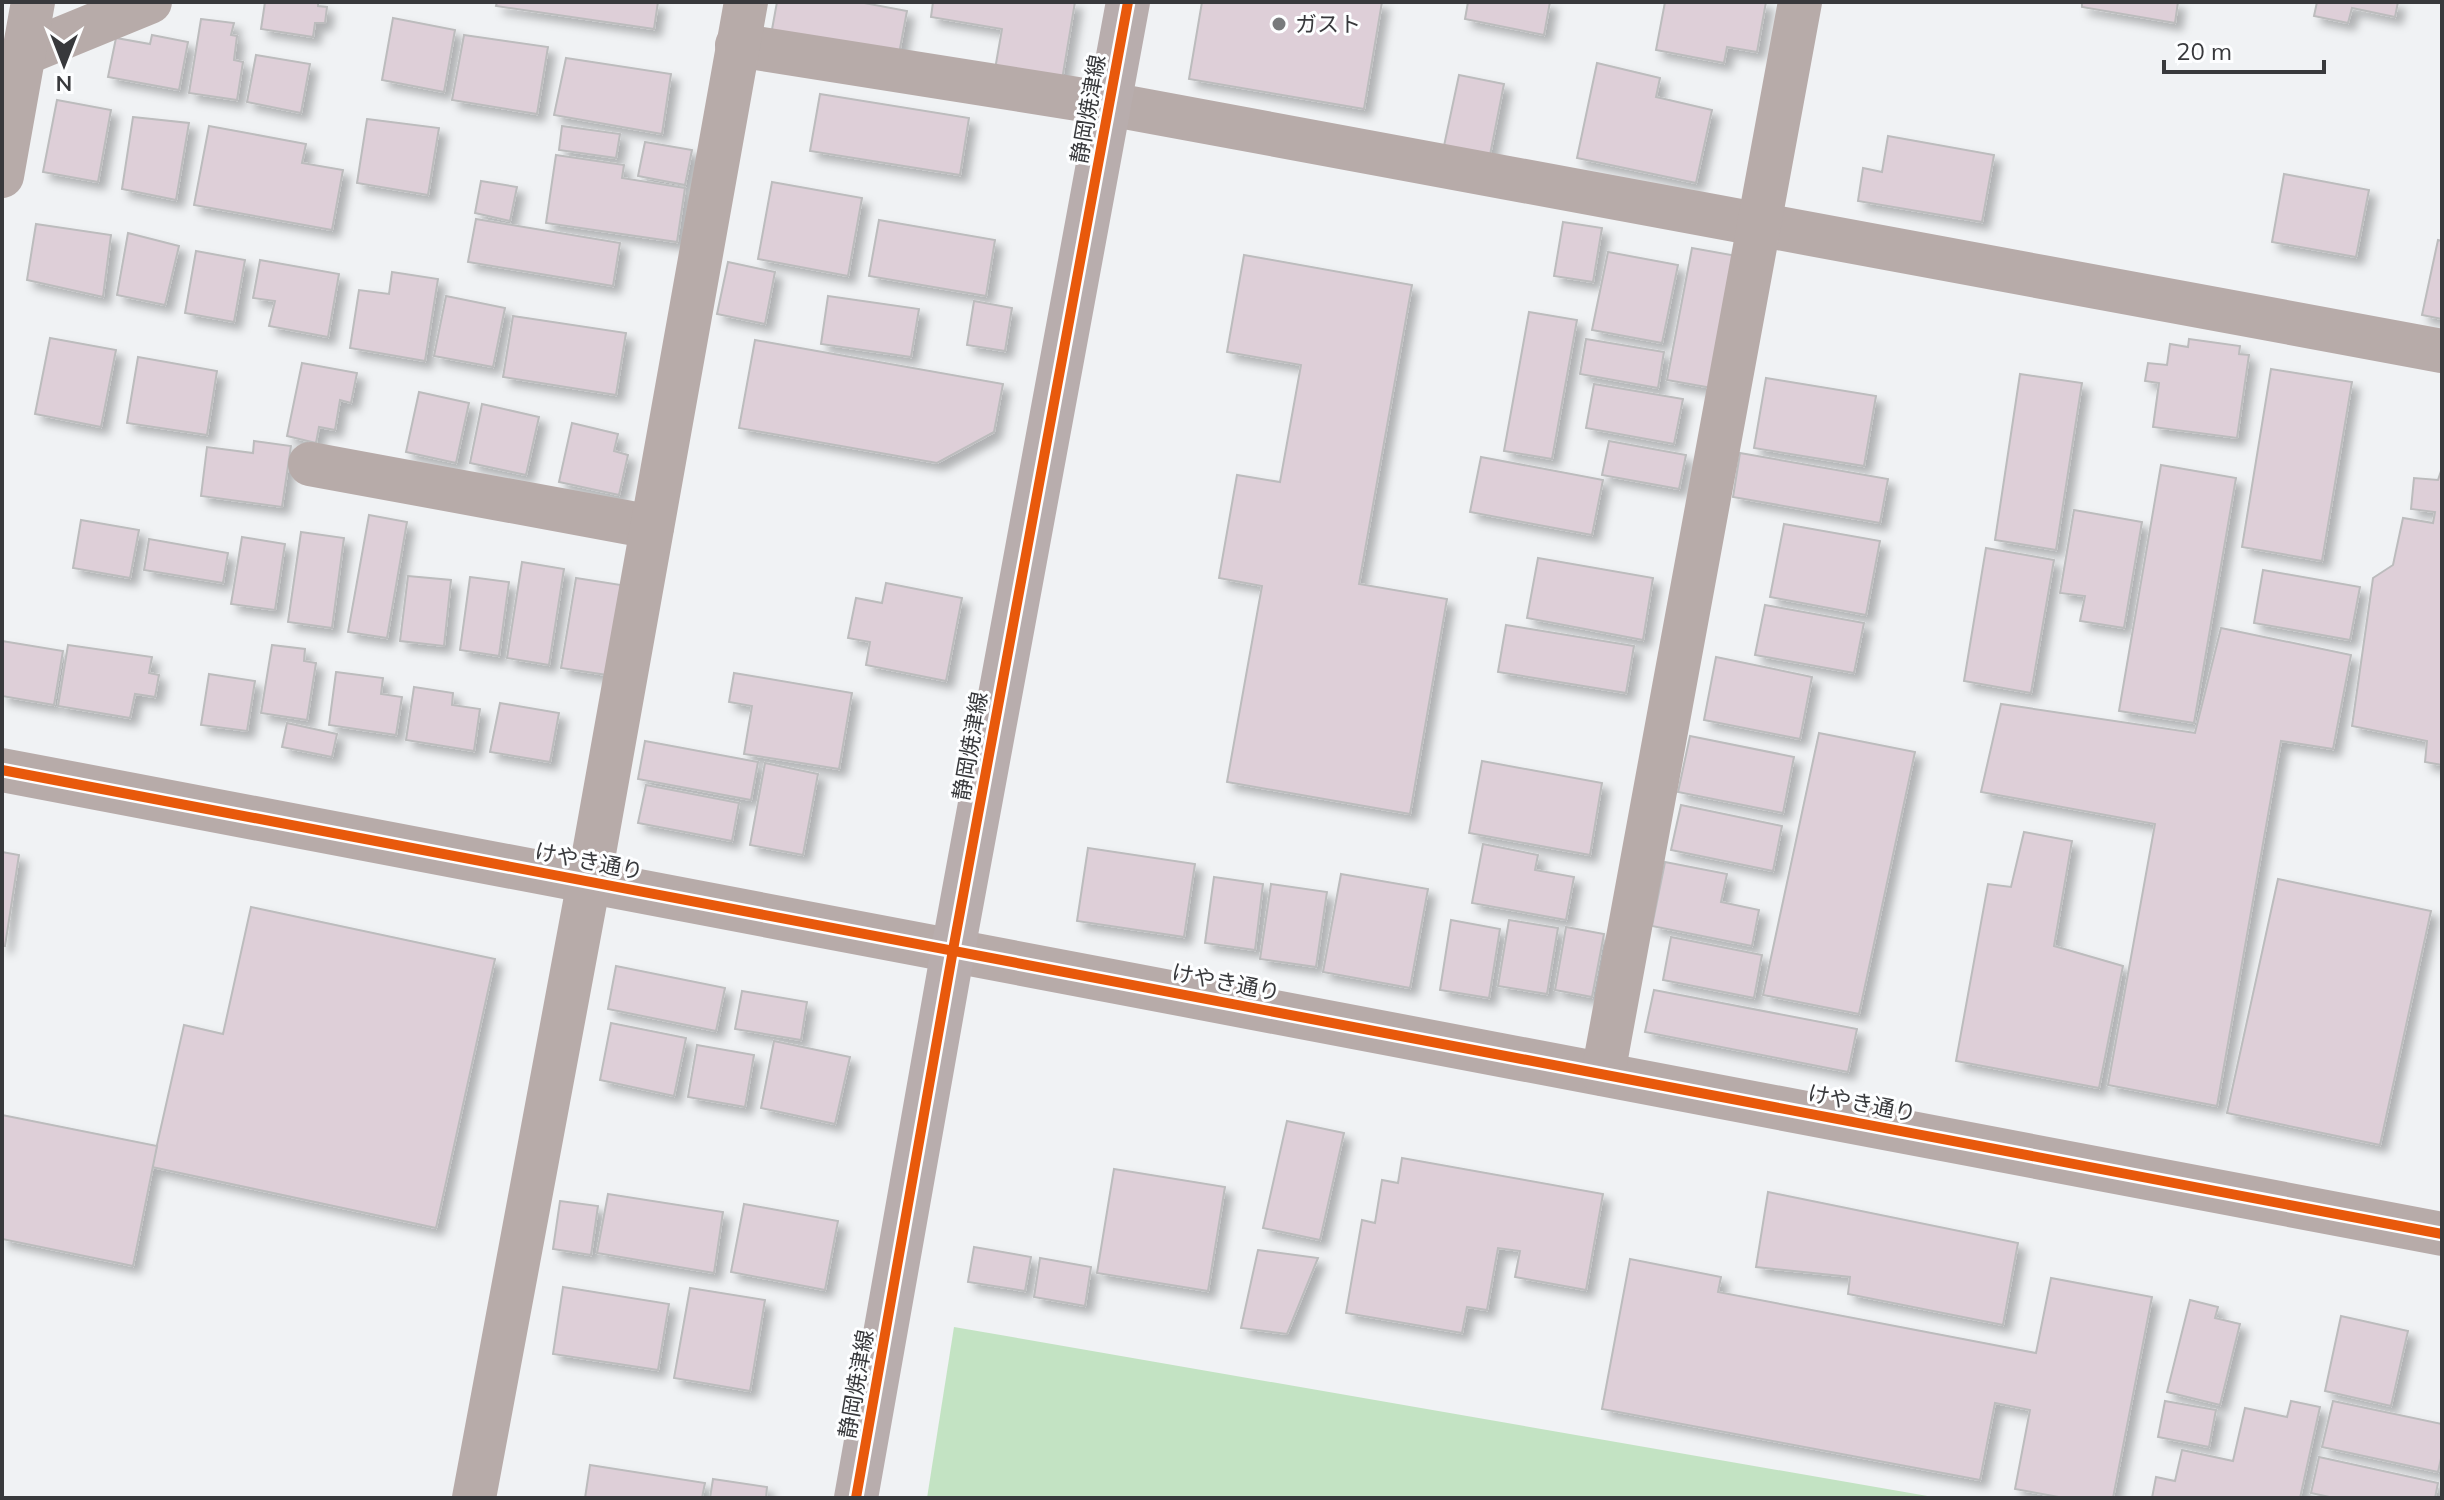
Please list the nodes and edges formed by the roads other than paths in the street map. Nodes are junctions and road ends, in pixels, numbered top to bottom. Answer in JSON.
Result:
{"nodes":[{"id":1,"x":33,"y":2,"type":"edge"},
{"id":2,"x":150,"y":2,"type":"edge"},
{"id":3,"x":746,"y":2,"type":"edge"},
{"id":4,"x":1128,"y":2,"type":"edge"},
{"id":5,"x":1800,"y":2,"type":"edge"},
{"id":6,"x":737,"y":45,"type":"junction"},
{"id":7,"x":23,"y":54,"type":"junction"},
{"id":8,"x":1109,"y":104,"type":"junction"},
{"id":9,"x":2,"y":176,"type":"edge"},
{"id":10,"x":1761,"y":225,"type":"junction"},
{"id":11,"x":2442,"y":351,"type":"edge"},
{"id":12,"x":310,"y":464,"type":"dead end"},
{"id":13,"x":652,"y":527,"type":"junction"},
{"id":14,"x":2,"y":770,"type":"edge"},
{"id":15,"x":589,"y":881,"type":"junction"},
{"id":16,"x":953,"y":950,"type":"junction"},
{"id":17,"x":1603,"y":1074,"type":"junction"},
{"id":18,"x":2442,"y":1234,"type":"edge"},
{"id":19,"x":474,"y":1498,"type":"edge"},
{"id":20,"x":856,"y":1498,"type":"edge"}],
"edges":[{"from":1,"to":7,"type":"street"},
{"from":2,"to":7,"type":"street"},
{"from":3,"to":6,"type":"street"},
{"from":4,"to":8,"type":"main road","name":"静岡焼津線"},
{"from":5,"to":10,"type":"street"},
{"from":6,"to":8,"type":"street"},
{"from":6,"to":13,"type":"street"},
{"from":7,"to":9,"type":"street"},
{"from":8,"to":10,"type":"street"},
{"from":8,"to":16,"type":"main road","name":"静岡焼津線"},
{"from":10,"to":11,"type":"street"},
{"from":10,"to":17,"type":"street"},
{"from":12,"to":13,"type":"street"},
{"from":13,"to":15,"type":"street"},
{"from":14,"to":15,"type":"street","name":"けやき通り"},
{"from":15,"to":16,"type":"street","name":"けやき通り"},
{"from":15,"to":19,"type":"street"},
{"from":16,"to":17,"type":"street","name":"けやき通り"},
{"from":16,"to":20,"type":"main road","name":"静岡焼津線"},
{"from":17,"to":18,"type":"street","name":"けやき通り"}]}
